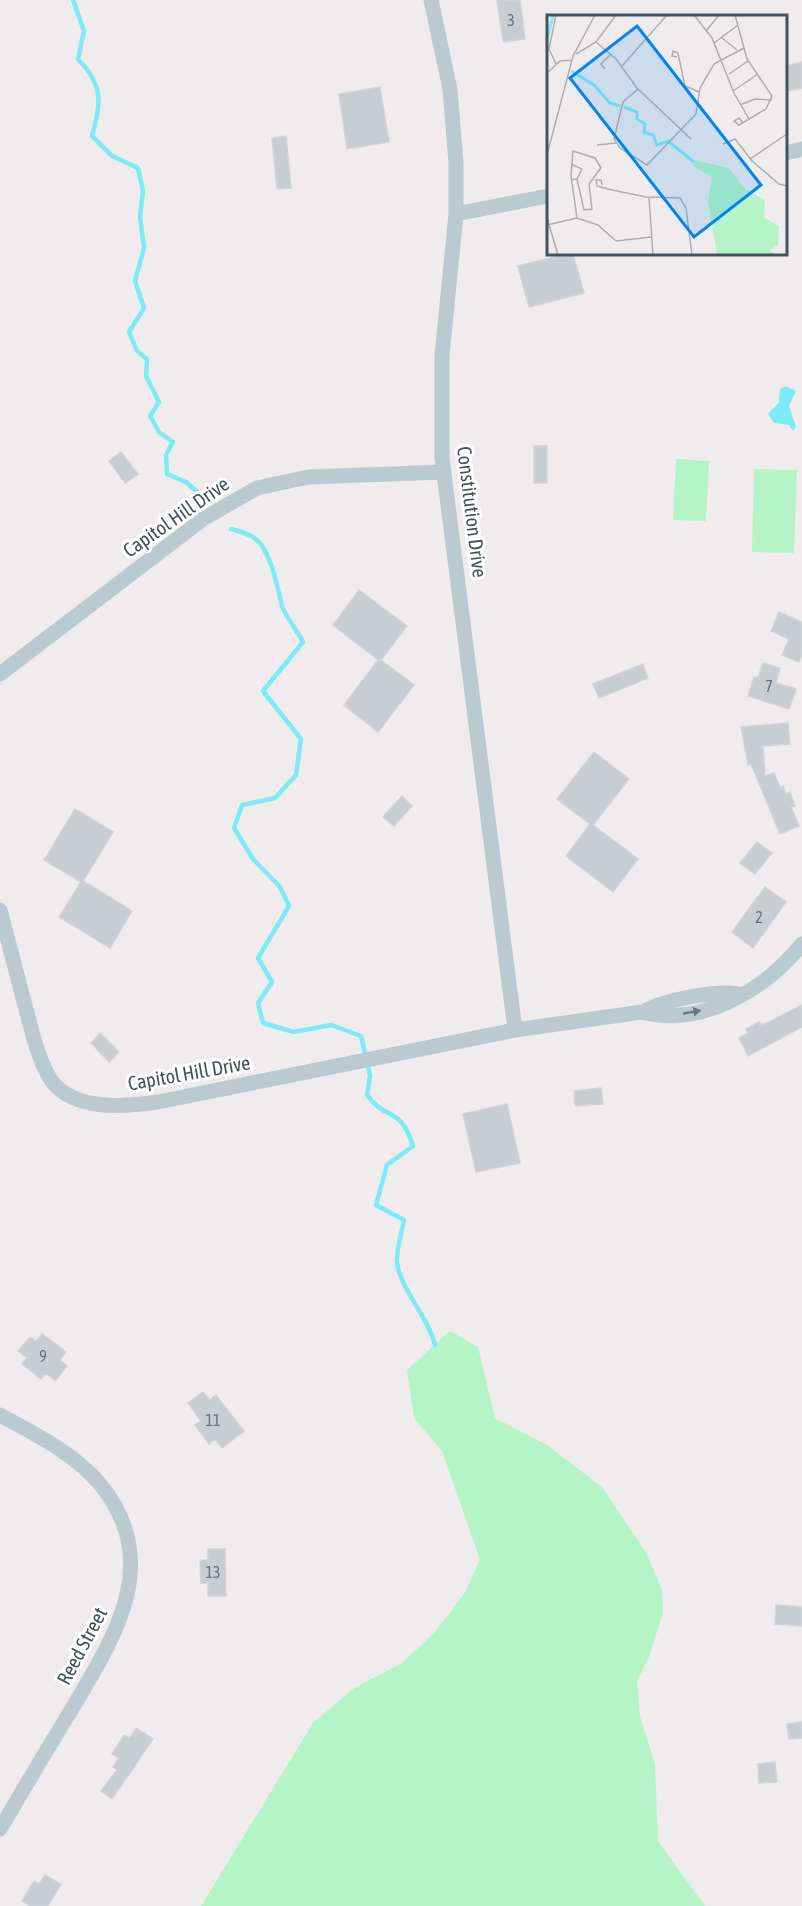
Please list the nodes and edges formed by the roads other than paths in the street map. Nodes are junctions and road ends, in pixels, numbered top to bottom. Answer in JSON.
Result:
{"nodes":[{"id":1,"x":431,"y":0,"type":"edge"},
{"id":2,"x":802,"y":149,"type":"edge"},
{"id":3,"x":787,"y":153,"type":"edge"},
{"id":4,"x":547,"y":196,"type":"edge"},
{"id":5,"x":456,"y":214,"type":"junction"},
{"id":6,"x":444,"y":472,"type":"junction"},
{"id":7,"x":0,"y":674,"type":"edge"},
{"id":8,"x":0,"y":910,"type":"edge"},
{"id":9,"x":802,"y":944,"type":"edge"},
{"id":10,"x":515,"y":1030,"type":"junction"},
{"id":11,"x":0,"y":1414,"type":"edge"},
{"id":12,"x":0,"y":1829,"type":"edge"}],
"edges":[{"from":1,"to":5,"type":"street","name":"Constitution Drive"},
{"from":2,"to":3,"type":"street"},
{"from":4,"to":5,"type":"street"},
{"from":5,"to":6,"type":"street","name":"Constitution Drive"},
{"from":6,"to":7,"type":"street","name":"Capitol Hill Drive"},
{"from":6,"to":10,"type":"street","name":"Constitution Drive"},
{"from":8,"to":10,"type":"street","name":"Capitol Hill Drive"},
{"from":9,"to":10,"type":"street","name":"Capitol Hill Drive"},
{"from":11,"to":12,"type":"street","name":"Reed Street"}]}
